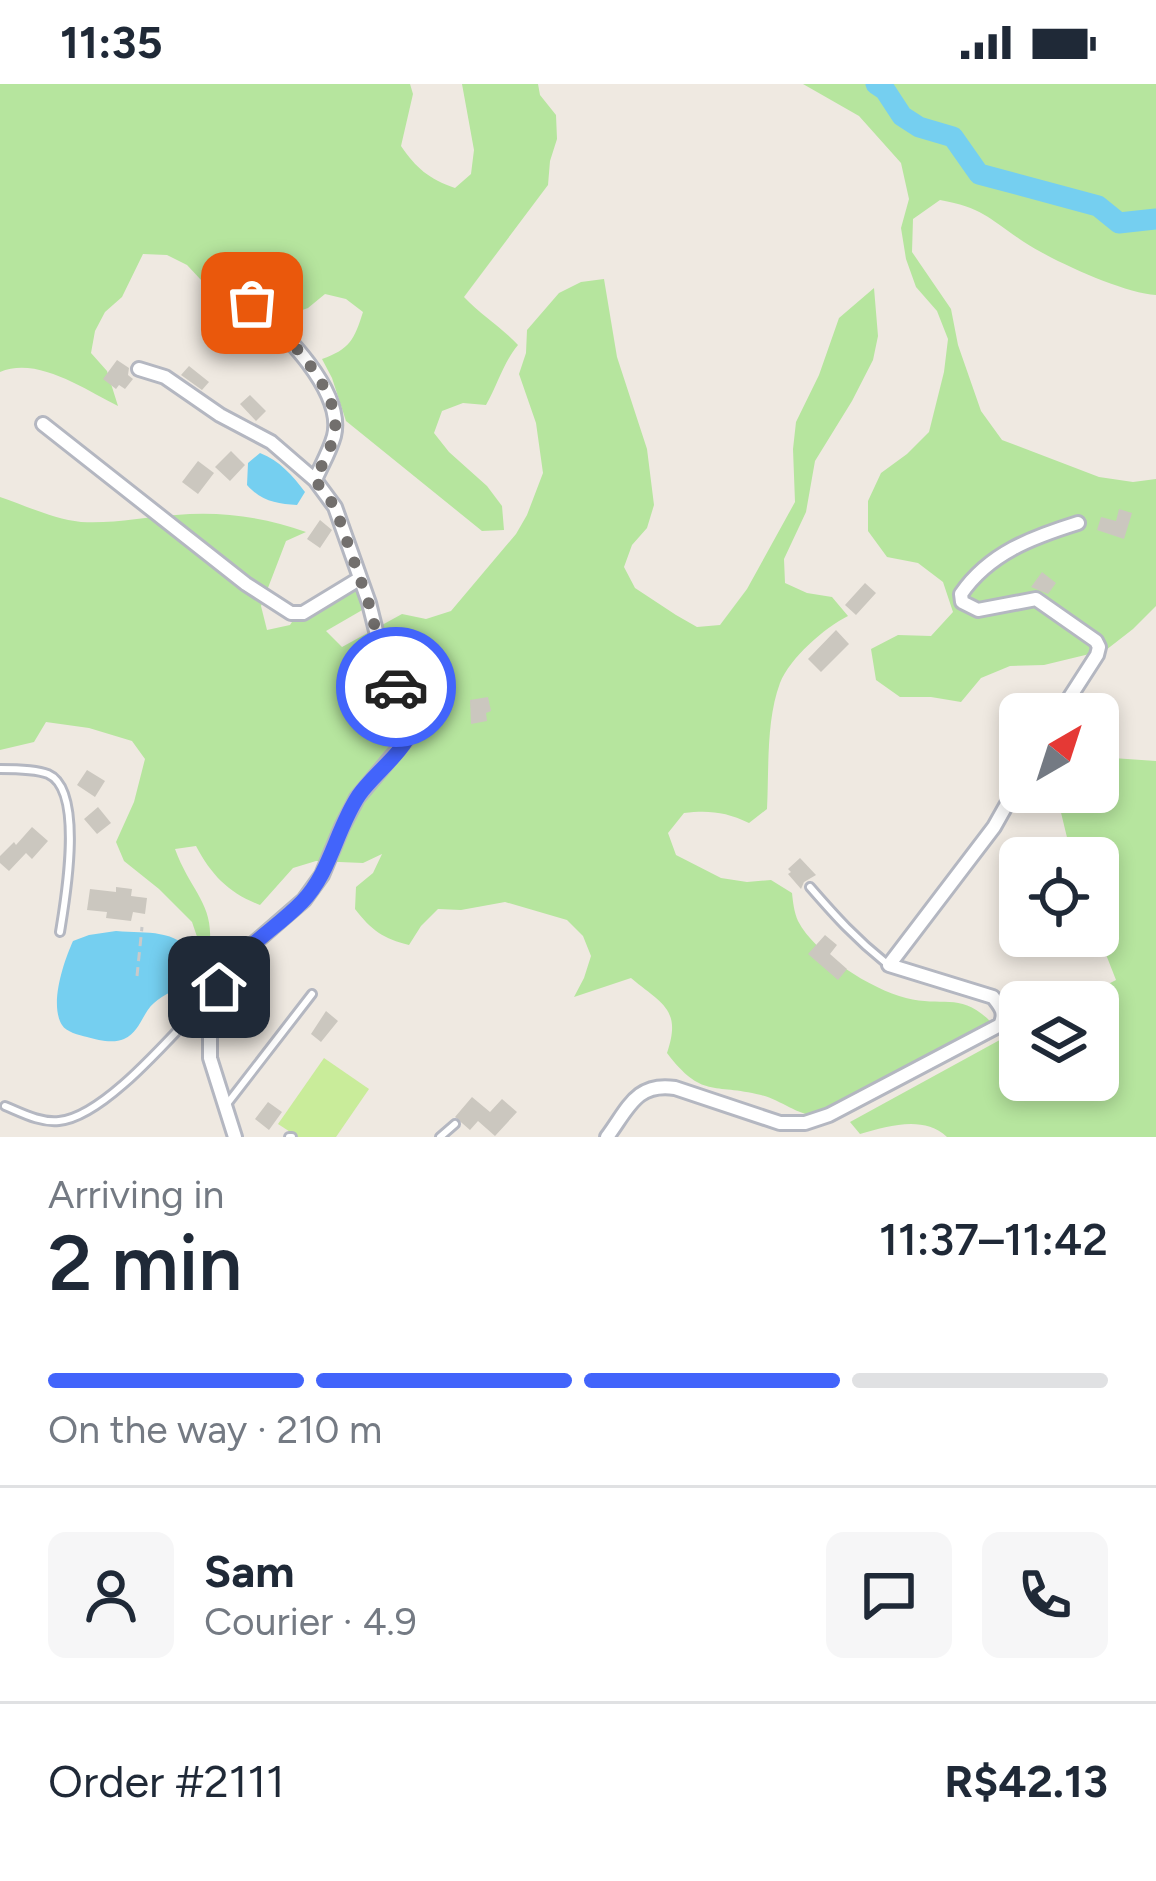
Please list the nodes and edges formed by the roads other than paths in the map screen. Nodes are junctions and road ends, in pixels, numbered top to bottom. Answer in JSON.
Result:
{"nodes":[{"id":1,"x":252,"y":303,"type":"dead end"},
{"id":2,"x":139,"y":368,"type":"dead end"},
{"id":3,"x":43,"y":424,"type":"dead end"},
{"id":4,"x":315,"y":480,"type":"junction"},
{"id":5,"x":1078,"y":523,"type":"dead end"},
{"id":6,"x":358,"y":579,"type":"junction"},
{"id":7,"x":1073,"y":693,"type":"edge"},
{"id":8,"x":0,"y":769,"type":"edge"},
{"id":9,"x":1002,"y":813,"type":"edge"},
{"id":10,"x":810,"y":887,"type":"dead end"},
{"id":11,"x":60,"y":932,"type":"dead end"},
{"id":12,"x":889,"y":965,"type":"junction"},
{"id":13,"x":219,"y":987,"type":"junction"},
{"id":14,"x":312,"y":994,"type":"dead end"},
{"id":15,"x":5,"y":1106,"type":"dead end"},
{"id":16,"x":225,"y":1106,"type":"junction"},
{"id":17,"x":455,"y":1124,"type":"dead end"},
{"id":18,"x":235,"y":1137,"type":"edge"},
{"id":19,"x":440,"y":1137,"type":"edge"},
{"id":20,"x":607,"y":1137,"type":"edge"}],
"edges":[{"from":1,"to":4,"type":"street"},
{"from":2,"to":4,"type":"street"},
{"from":3,"to":6,"type":"street"},
{"from":4,"to":6,"type":"street"},
{"from":5,"to":7,"type":"street"},
{"from":6,"to":13,"type":"street"},
{"from":8,"to":11,"type":"lane"},
{"from":9,"to":12,"type":"street"},
{"from":10,"to":12,"type":"lane"},
{"from":12,"to":20,"type":"street"},
{"from":13,"to":15,"type":"lane"},
{"from":13,"to":16,"type":"street"},
{"from":14,"to":16,"type":"lane"},
{"from":16,"to":18,"type":"street"},
{"from":17,"to":19,"type":"lane"}]}
